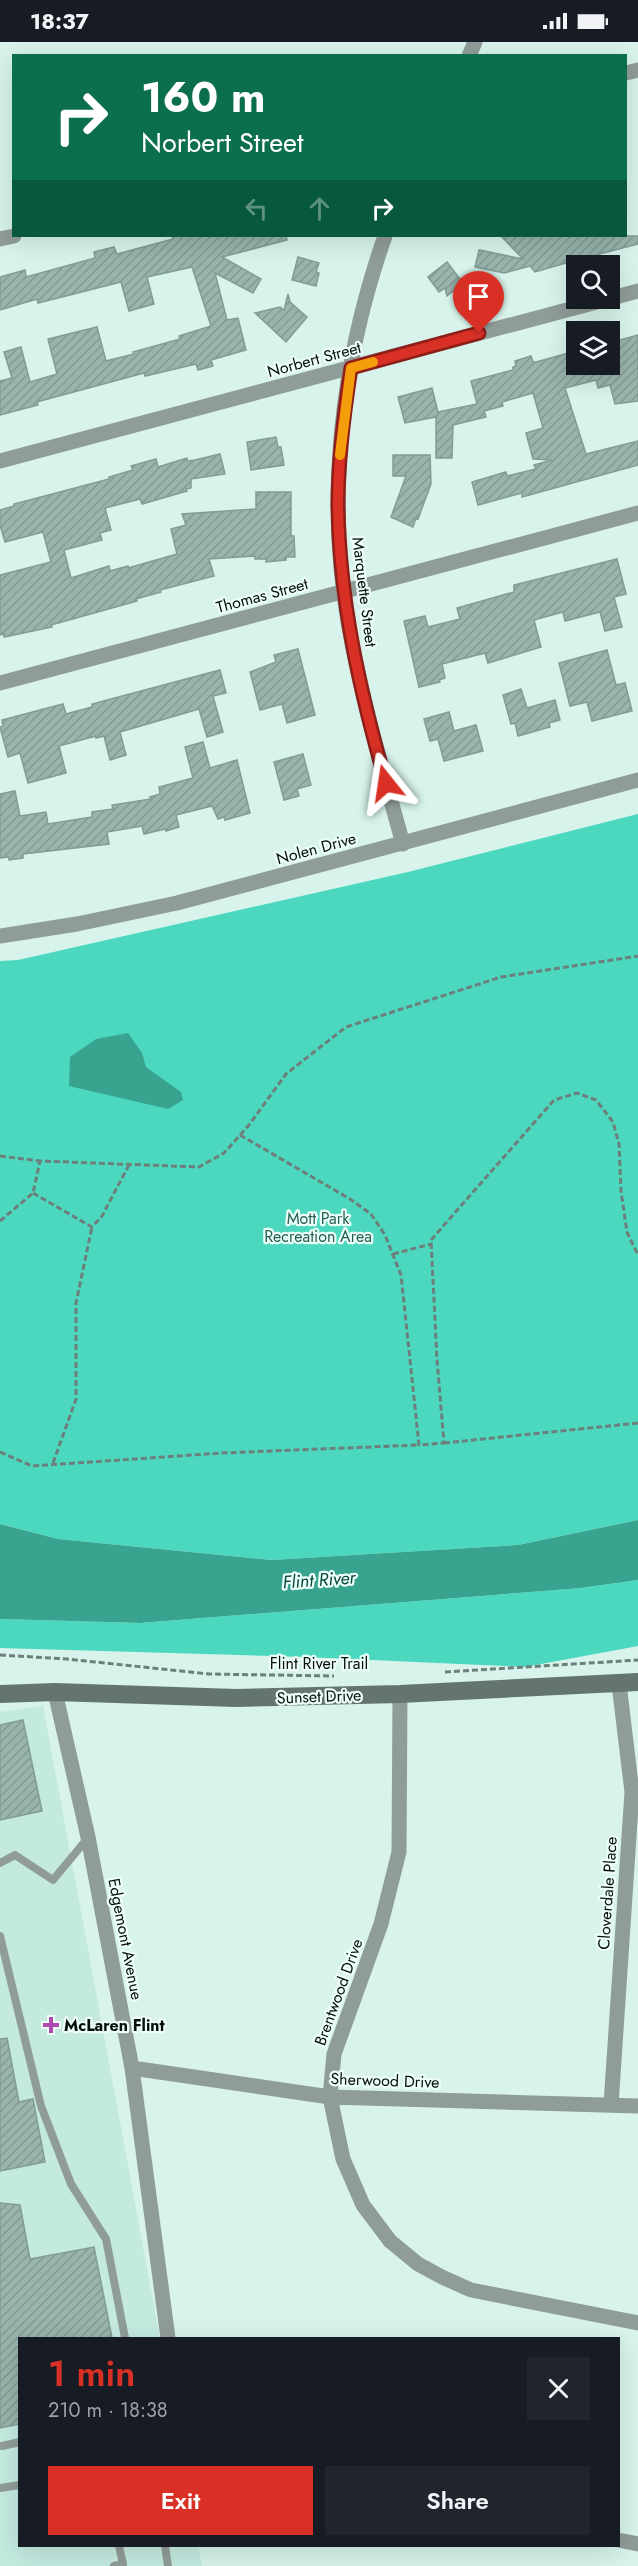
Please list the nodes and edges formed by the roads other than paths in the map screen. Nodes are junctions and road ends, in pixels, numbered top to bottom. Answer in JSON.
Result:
{"nodes":[{"id":1,"x":385,"y":237,"type":"edge"},
{"id":2,"x":638,"y":291,"type":"edge"},
{"id":3,"x":351,"y":368,"type":"junction"},
{"id":4,"x":0,"y":461,"type":"edge"},
{"id":5,"x":638,"y":513,"type":"edge"},
{"id":6,"x":344,"y":592,"type":"junction"},
{"id":7,"x":0,"y":683,"type":"edge"},
{"id":8,"x":638,"y":780,"type":"edge"},
{"id":9,"x":403,"y":843,"type":"junction"},
{"id":10,"x":0,"y":936,"type":"edge"},
{"id":11,"x":638,"y":1682,"type":"edge"},
{"id":12,"x":619,"y":1684,"type":"junction"},
{"id":13,"x":55,"y":1692,"type":"junction"},
{"id":14,"x":0,"y":1694,"type":"edge"},
{"id":15,"x":400,"y":1694,"type":"junction"},
{"id":16,"x":88,"y":1838,"type":"junction"},
{"id":17,"x":0,"y":1863,"type":"edge"},
{"id":18,"x":0,"y":1936,"type":"edge"},
{"id":19,"x":132,"y":2068,"type":"junction"},
{"id":20,"x":330,"y":2097,"type":"junction"},
{"id":21,"x":611,"y":2104,"type":"junction"},
{"id":22,"x":638,"y":2106,"type":"edge"},
{"id":23,"x":638,"y":2323,"type":"edge"},
{"id":24,"x":125,"y":2337,"type":"edge"},
{"id":25,"x":168,"y":2337,"type":"edge"},
{"id":26,"x":18,"y":2442,"type":"edge"},
{"id":27,"x":2,"y":2446,"type":"dead end"},
{"id":28,"x":18,"y":2485,"type":"edge"},
{"id":29,"x":0,"y":2488,"type":"edge"},
{"id":30,"x":620,"y":2540,"type":"edge"},
{"id":31,"x":638,"y":2544,"type":"edge"},
{"id":32,"x":119,"y":2547,"type":"edge"},
{"id":33,"x":165,"y":2547,"type":"edge"},
{"id":34,"x":114,"y":2566,"type":"edge"},
{"id":35,"x":168,"y":2566,"type":"edge"}],
"edges":[{"from":1,"to":3,"type":"street","name":"Marquette Street"},
{"from":2,"to":3,"type":"street","name":"Norbert Street"},
{"from":3,"to":4,"type":"street","name":"Norbert Street"},
{"from":3,"to":6,"type":"street","name":"Marquette Street"},
{"from":5,"to":6,"type":"street","name":"Thomas Street"},
{"from":6,"to":7,"type":"street","name":"Thomas Street"},
{"from":6,"to":9,"type":"street","name":"Marquette Street"},
{"from":8,"to":9,"type":"street","name":"Nolen Drive"},
{"from":9,"to":10,"type":"street","name":"Nolen Drive"},
{"from":11,"to":12,"type":"street","name":"Sunset Drive"},
{"from":12,"to":15,"type":"street","name":"Sunset Drive"},
{"from":12,"to":21,"type":"street","name":"Cloverdale Place"},
{"from":13,"to":14,"type":"street","name":"Sunset Drive"},
{"from":13,"to":15,"type":"street","name":"Sunset Drive"},
{"from":13,"to":16,"type":"street","name":"Edgemont Avenue"},
{"from":15,"to":20,"type":"street","name":"Brentwood Drive"},
{"from":16,"to":17,"type":"lane"},
{"from":16,"to":19,"type":"street","name":"Edgemont Avenue"},
{"from":18,"to":24,"type":"lane"},
{"from":19,"to":20,"type":"street","name":"Sherwood Drive"},
{"from":19,"to":25,"type":"street","name":"Edgemont Avenue"},
{"from":20,"to":21,"type":"street","name":"Sherwood Drive"},
{"from":20,"to":23,"type":"street","name":"Brentwood Drive"},
{"from":21,"to":22,"type":"street","name":"Sherwood Drive"},
{"from":26,"to":27,"type":"lane"},
{"from":28,"to":29,"type":"lane"},
{"from":30,"to":31,"type":"street"},
{"from":32,"to":34,"type":"lane"},
{"from":33,"to":35,"type":"lane"}]}
